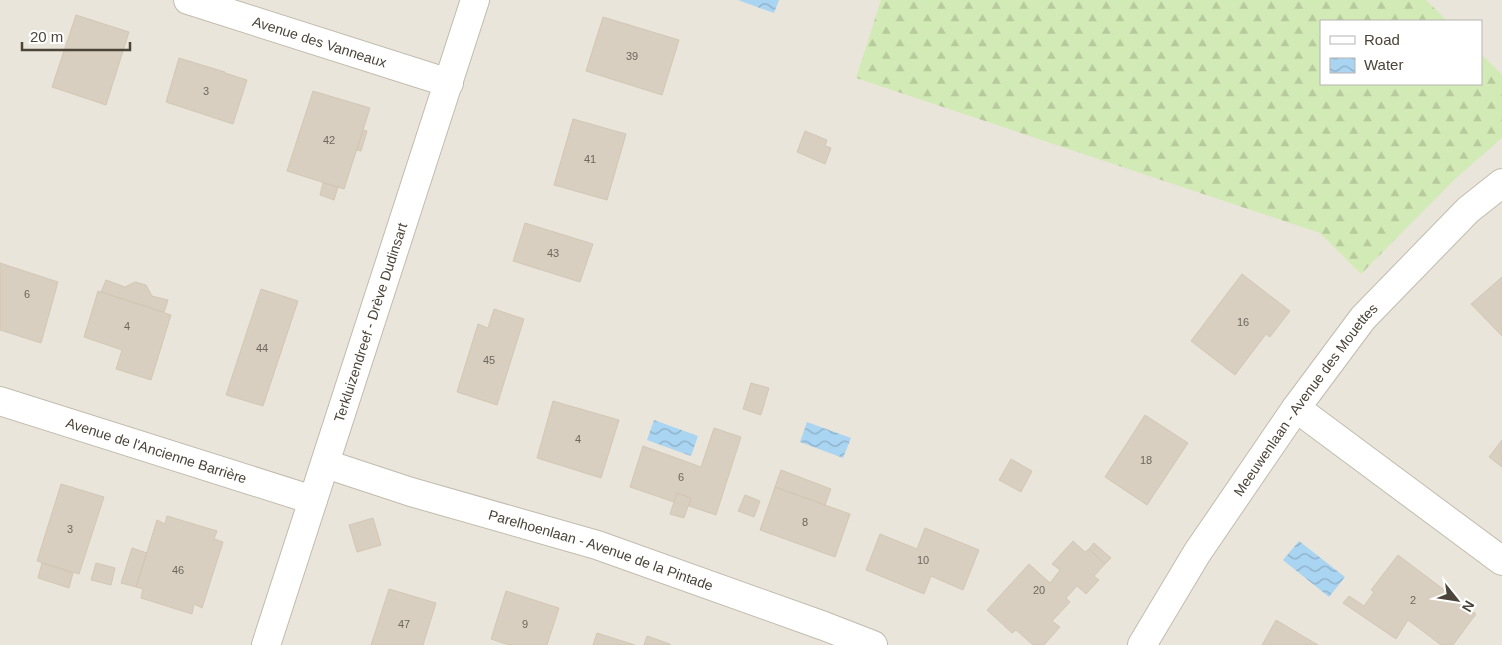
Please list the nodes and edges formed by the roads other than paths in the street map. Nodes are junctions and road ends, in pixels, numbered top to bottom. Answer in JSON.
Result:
{"nodes":[{"id":1,"x":188,"y":0,"type":"edge"},
{"id":2,"x":475,"y":0,"type":"edge"},
{"id":3,"x":448,"y":83,"type":"junction"},
{"id":4,"x":1502,"y":183,"type":"edge"},
{"id":5,"x":0,"y":402,"type":"edge"},
{"id":6,"x":1296,"y":408,"type":"junction"},
{"id":7,"x":326,"y":464,"type":"junction"},
{"id":8,"x":313,"y":500,"type":"junction"},
{"id":9,"x":1502,"y":561,"type":"edge"},
{"id":10,"x":266,"y":645,"type":"edge"},
{"id":11,"x":873,"y":645,"type":"edge"},
{"id":12,"x":1142,"y":645,"type":"edge"}],
"edges":[{"from":1,"to":3,"type":"street","name":"Avenue des Vanneaux"},
{"from":2,"to":3,"type":"street","name":"Terkluizendreef - Drève Dudinsart"},
{"from":3,"to":7,"type":"street","name":"Terkluizendreef - Drève Dudinsart"},
{"from":4,"to":6,"type":"street","name":"Meeuwenlaan - Avenue des Mouettes"},
{"from":5,"to":8,"type":"street","name":"Avenue de l'Ancienne Barrière"},
{"from":6,"to":9,"type":"street"},
{"from":6,"to":12,"type":"street","name":"Meeuwenlaan - Avenue des Mouettes"},
{"from":7,"to":8,"type":"street","name":"Terkluizendreef - Drève Dudinsart"},
{"from":7,"to":11,"type":"street","name":"Parelhoenlaan - Avenue de la Pintade"},
{"from":8,"to":10,"type":"street","name":"Terkluizendreef - Drève Dudinsart"}]}
